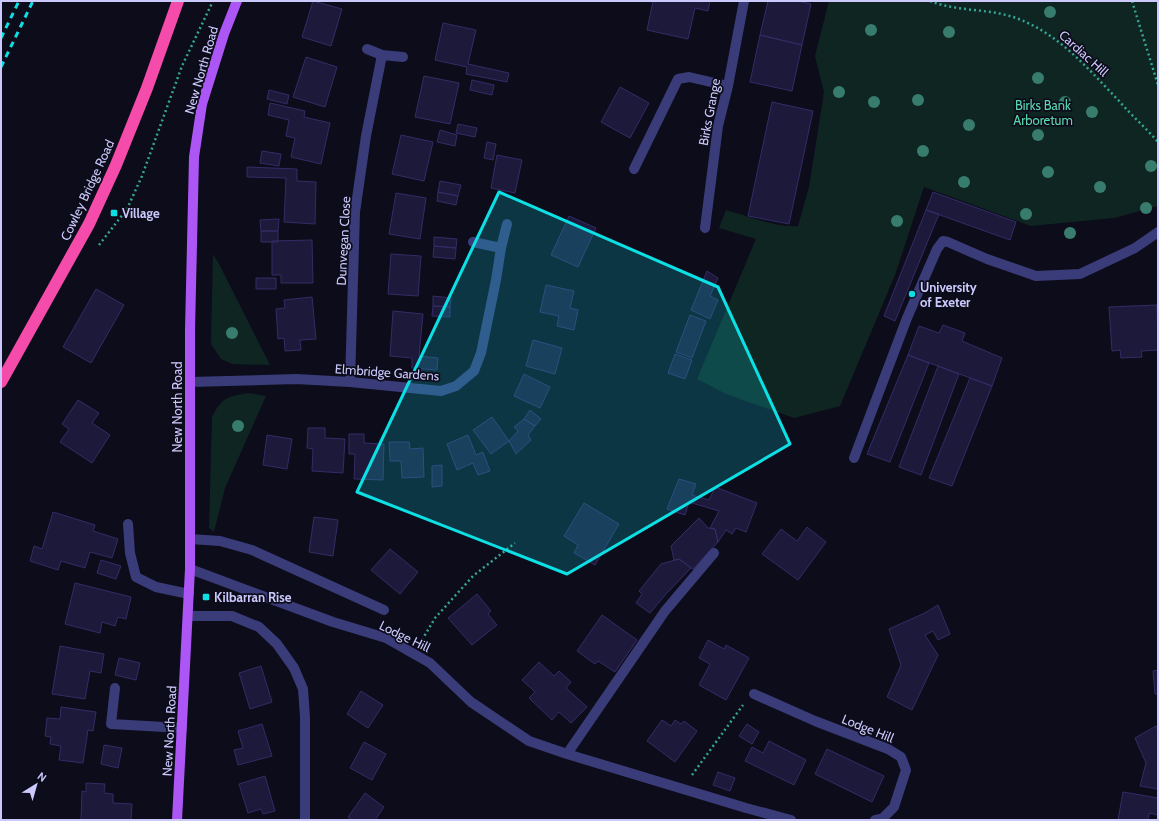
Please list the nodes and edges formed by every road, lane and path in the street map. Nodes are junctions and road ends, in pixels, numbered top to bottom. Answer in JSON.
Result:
{"nodes":[{"id":1,"x":178,"y":1,"type":"edge"},
{"id":2,"x":213,"y":1,"type":"edge"},
{"id":3,"x":237,"y":1,"type":"edge"},
{"id":4,"x":744,"y":1,"type":"edge"},
{"id":5,"x":930,"y":1,"type":"edge"},
{"id":6,"x":1132,"y":1,"type":"edge"},
{"id":7,"x":367,"y":49,"type":"dead end"},
{"id":8,"x":382,"y":55,"type":"junction"},
{"id":9,"x":403,"y":57,"type":"dead end"},
{"id":10,"x":1158,"y":85,"type":"edge"},
{"id":11,"x":728,"y":86,"type":"junction"},
{"id":12,"x":1158,"y":142,"type":"edge"},
{"id":13,"x":634,"y":169,"type":"dead end"},
{"id":14,"x":507,"y":224,"type":"dead end"},
{"id":15,"x":705,"y":228,"type":"dead end"},
{"id":16,"x":1158,"y":232,"type":"edge"},
{"id":17,"x":473,"y":242,"type":"dead end"},
{"id":18,"x":501,"y":248,"type":"junction"},
{"id":19,"x":96,"y":250,"type":"dead end"},
{"id":20,"x":1,"y":382,"type":"edge"},
{"id":21,"x":190,"y":382,"type":"junction"},
{"id":22,"x":350,"y":382,"type":"junction"},
{"id":23,"x":854,"y":458,"type":"dead end"},
{"id":24,"x":128,"y":524,"type":"dead end"},
{"id":25,"x":190,"y":539,"type":"junction"},
{"id":26,"x":515,"y":543,"type":"dead end"},
{"id":27,"x":714,"y":553,"type":"dead end"},
{"id":28,"x":190,"y":569,"type":"junction"},
{"id":29,"x":189,"y":594,"type":"junction"},
{"id":30,"x":384,"y":610,"type":"dead end"},
{"id":31,"x":188,"y":616,"type":"junction"},
{"id":32,"x":414,"y":654,"type":"junction"},
{"id":33,"x":115,"y":688,"type":"dead end"},
{"id":34,"x":754,"y":694,"type":"joint"},
{"id":35,"x":182,"y":728,"type":"junction"},
{"id":36,"x":567,"y":754,"type":"junction"},
{"id":37,"x":682,"y":789,"type":"junction"},
{"id":38,"x":177,"y":820,"type":"edge"},
{"id":39,"x":305,"y":820,"type":"edge"},
{"id":40,"x":791,"y":820,"type":"edge"},
{"id":41,"x":875,"y":820,"type":"edge"}],
"edges":[{"from":1,"to":20,"type":"highway","name":"Cowley Bridge Road"},
{"from":2,"to":19,"type":"path"},
{"from":3,"to":21,"type":"main road","name":"New North Road"},
{"from":4,"to":11,"type":"street","name":"Birks Grange"},
{"from":5,"to":12,"type":"path","name":"Cardiac Hill"},
{"from":6,"to":10,"type":"path"},
{"from":7,"to":8,"type":"street"},
{"from":8,"to":9,"type":"street"},
{"from":8,"to":22,"type":"street","name":"Dunvegan Close"},
{"from":11,"to":13,"type":"street"},
{"from":11,"to":15,"type":"street","name":"Birks Grange"},
{"from":14,"to":18,"type":"street","name":"Elmbridge Gardens"},
{"from":16,"to":23,"type":"street"},
{"from":17,"to":18,"type":"street"},
{"from":18,"to":22,"type":"street","name":"Elmbridge Gardens"},
{"from":21,"to":22,"type":"street","name":"Elmbridge Gardens"},
{"from":21,"to":25,"type":"main road","name":"New North Road"},
{"from":24,"to":29,"type":"street"},
{"from":25,"to":28,"type":"main road","name":"New North Road"},
{"from":25,"to":30,"type":"street"},
{"from":26,"to":32,"type":"path"},
{"from":27,"to":36,"type":"street"},
{"from":28,"to":29,"type":"main road","name":"New North Road"},
{"from":28,"to":32,"type":"street","name":"Lodge Hill"},
{"from":29,"to":31,"type":"main road","name":"New North Road"},
{"from":31,"to":35,"type":"main road","name":"New North Road"},
{"from":31,"to":39,"type":"street"},
{"from":32,"to":36,"type":"street","name":"Lodge Hill"},
{"from":33,"to":35,"type":"street"},
{"from":34,"to":37,"type":"path"},
{"from":34,"to":41,"type":"street","name":"Lodge Hill"},
{"from":35,"to":38,"type":"main road","name":"New North Road"},
{"from":36,"to":37,"type":"street","name":"Lodge Hill"},
{"from":37,"to":40,"type":"street","name":"Lodge Hill"}]}
